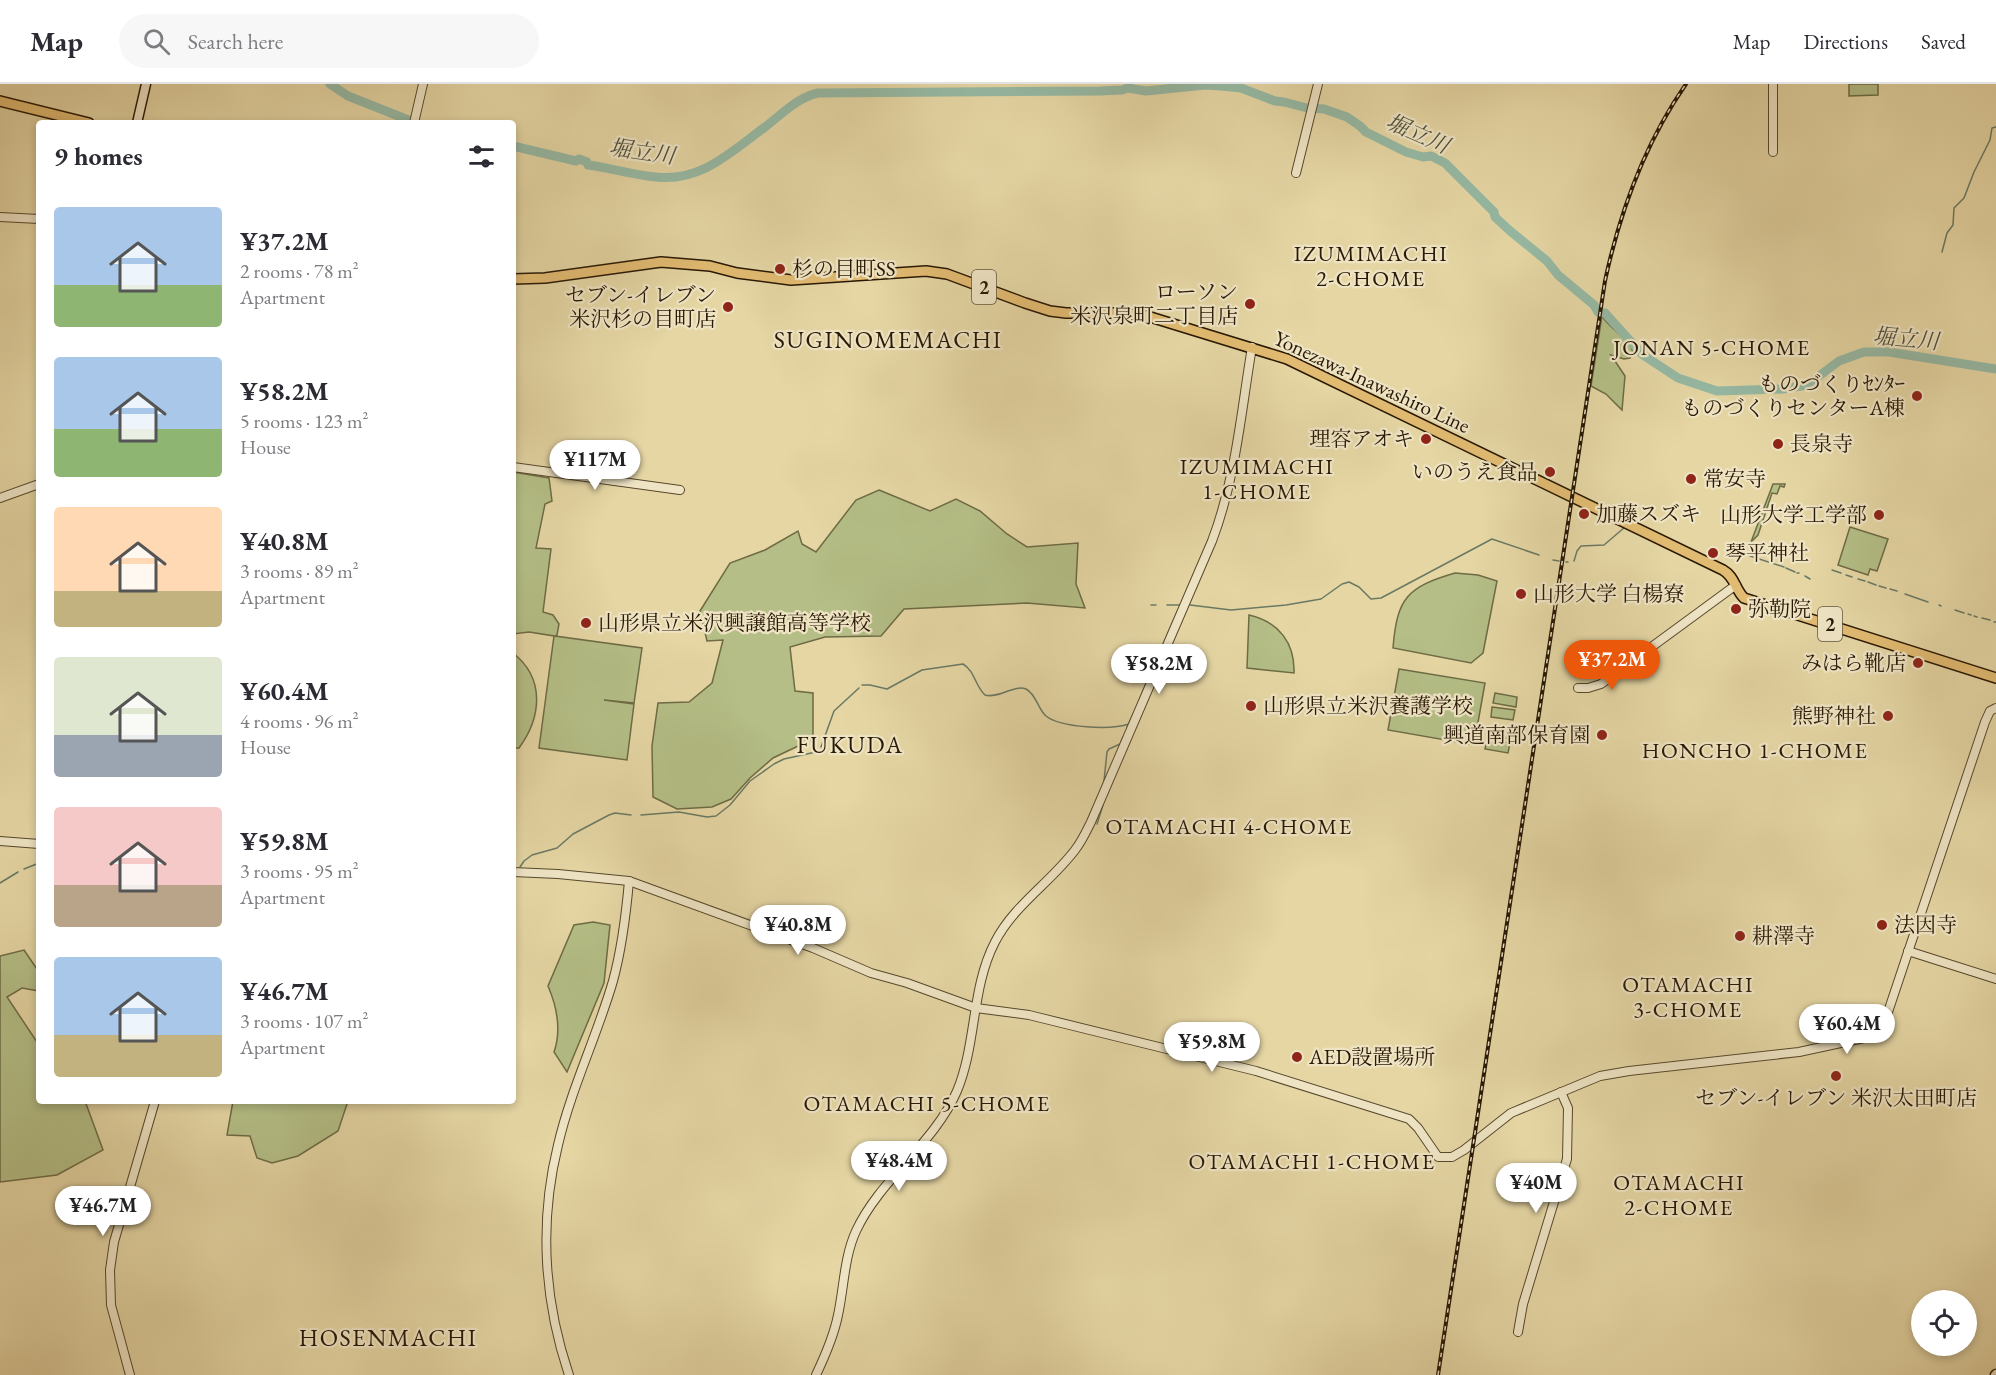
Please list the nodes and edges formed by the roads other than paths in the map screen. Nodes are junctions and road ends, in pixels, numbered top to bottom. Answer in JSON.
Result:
{"nodes":[{"id":1,"x":146,"y":84,"type":"edge"},
{"id":2,"x":423,"y":84,"type":"edge"},
{"id":3,"x":1318,"y":84,"type":"edge"},
{"id":4,"x":1773,"y":84,"type":"edge"},
{"id":5,"x":0,"y":101,"type":"edge"},
{"id":6,"x":77,"y":120,"type":"edge"},
{"id":7,"x":138,"y":120,"type":"edge"},
{"id":8,"x":415,"y":120,"type":"edge"},
{"id":9,"x":1773,"y":152,"type":"dead end"},
{"id":10,"x":1296,"y":173,"type":"dead end"},
{"id":11,"x":0,"y":217,"type":"edge"},
{"id":12,"x":36,"y":219,"type":"edge"},
{"id":13,"x":516,"y":279,"type":"edge"},
{"id":14,"x":1252,"y":346,"type":"junction"},
{"id":15,"x":516,"y":467,"type":"edge"},
{"id":16,"x":36,"y":485,"type":"edge"},
{"id":17,"x":680,"y":490,"type":"dead end"},
{"id":18,"x":0,"y":498,"type":"edge"},
{"id":19,"x":1736,"y":585,"type":"junction"},
{"id":20,"x":1996,"y":678,"type":"edge"},
{"id":21,"x":1578,"y":688,"type":"dead end"},
{"id":22,"x":1996,"y":708,"type":"edge"},
{"id":23,"x":0,"y":841,"type":"edge"},
{"id":24,"x":36,"y":844,"type":"edge"},
{"id":25,"x":516,"y":872,"type":"edge"},
{"id":26,"x":629,"y":882,"type":"junction"},
{"id":27,"x":1908,"y":951,"type":"junction"},
{"id":28,"x":1996,"y":978,"type":"edge"},
{"id":29,"x":976,"y":1008,"type":"junction"},
{"id":30,"x":1561,"y":1092,"type":"junction"},
{"id":31,"x":153,"y":1104,"type":"edge"},
{"id":32,"x":1518,"y":1332,"type":"dead end"},
{"id":33,"x":130,"y":1375,"type":"edge"},
{"id":34,"x":569,"y":1375,"type":"edge"},
{"id":35,"x":816,"y":1375,"type":"edge"}],
"edges":[{"from":1,"to":7,"type":"main road"},
{"from":2,"to":8,"type":"street"},
{"from":3,"to":10,"type":"street"},
{"from":4,"to":9,"type":"street"},
{"from":5,"to":6,"type":"main road"},
{"from":11,"to":12,"type":"street"},
{"from":13,"to":14,"type":"main road","name":"Yonezawa-Inawashiro Line","number":"2"},
{"from":14,"to":19,"type":"main road","name":"Yonezawa-Inawashiro Line","number":"2"},
{"from":14,"to":29,"type":"street"},
{"from":15,"to":17,"type":"street"},
{"from":16,"to":18,"type":"street"},
{"from":19,"to":20,"type":"main road","name":"Yonezawa-Inawashiro Line","number":"2"},
{"from":19,"to":21,"type":"street"},
{"from":22,"to":27,"type":"street"},
{"from":23,"to":24,"type":"street"},
{"from":25,"to":26,"type":"street"},
{"from":26,"to":29,"type":"street"},
{"from":26,"to":34,"type":"street"},
{"from":27,"to":28,"type":"street"},
{"from":27,"to":30,"type":"street"},
{"from":29,"to":30,"type":"street"},
{"from":29,"to":35,"type":"street"},
{"from":30,"to":32,"type":"street"},
{"from":31,"to":33,"type":"street"}]}
